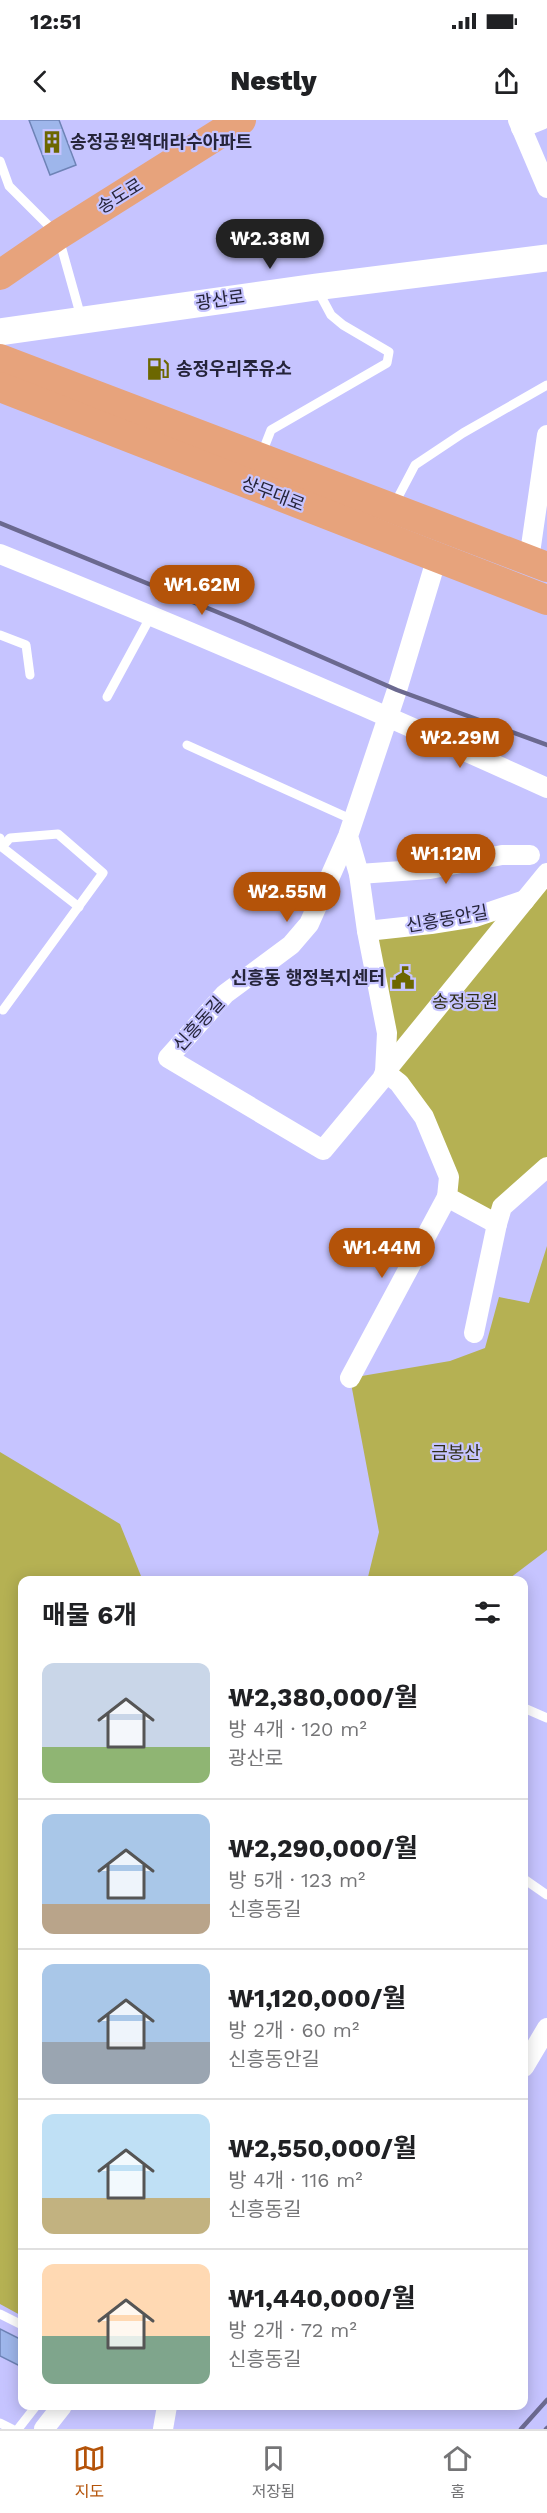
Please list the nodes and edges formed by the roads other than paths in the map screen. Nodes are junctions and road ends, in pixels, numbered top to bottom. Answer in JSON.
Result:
{"nodes":[{"id":1,"x":541,"y":120,"type":"edge"},
{"id":2,"x":236,"y":121,"type":"edge"},
{"id":3,"x":520,"y":124,"type":"edge"},
{"id":4,"x":0,"y":161,"type":"edge"},
{"id":5,"x":547,"y":188,"type":"edge"},
{"id":6,"x":58,"y":235,"type":"junction"},
{"id":7,"x":547,"y":258,"type":"edge"},
{"id":8,"x":0,"y":275,"type":"edge"},
{"id":9,"x":316,"y":287,"type":"junction"},
{"id":10,"x":82,"y":319,"type":"junction"},
{"id":11,"x":0,"y":332,"type":"edge"},
{"id":12,"x":0,"y":359,"type":"edge"},
{"id":13,"x":547,"y":385,"type":"edge"},
{"id":14,"x":0,"y":387,"type":"edge"},
{"id":15,"x":547,"y":435,"type":"edge"},
{"id":16,"x":260,"y":458,"type":"junction"},
{"id":17,"x":392,"y":508,"type":"junction"},
{"id":18,"x":0,"y":554,"type":"edge"},
{"id":19,"x":437,"y":557,"type":"junction"},
{"id":20,"x":538,"y":564,"type":"edge"},
{"id":21,"x":547,"y":600,"type":"edge"},
{"id":22,"x":152,"y":614,"type":"junction"},
{"id":23,"x":0,"y":635,"type":"edge"},
{"id":24,"x":30,"y":675,"type":"dead end"},
{"id":25,"x":107,"y":697,"type":"dead end"},
{"id":26,"x":388,"y":716,"type":"junction"},
{"id":27,"x":188,"y":745,"type":"dead end"},
{"id":28,"x":547,"y":788,"type":"edge"},
{"id":29,"x":350,"y":828,"type":"junction"},
{"id":30,"x":1,"y":842,"type":"edge"},
{"id":31,"x":530,"y":855,"type":"dead end"},
{"id":32,"x":547,"y":873,"type":"edge"},
{"id":33,"x":359,"y":874,"type":"junction"},
{"id":34,"x":525,"y":900,"type":"junction"},
{"id":35,"x":79,"y":907,"type":"junction"},
{"id":36,"x":367,"y":931,"type":"junction"},
{"id":37,"x":3,"y":1010,"type":"dead end"},
{"id":38,"x":385,"y":1072,"type":"junction"},
{"id":39,"x":547,"y":1167,"type":"edge"},
{"id":40,"x":447,"y":1197,"type":"junction"},
{"id":41,"x":497,"y":1224,"type":"junction"},
{"id":42,"x":474,"y":1333,"type":"dead end"},
{"id":43,"x":350,"y":1378,"type":"dead end"},
{"id":44,"x":528,"y":1710,"type":"edge"},
{"id":45,"x":547,"y":1718,"type":"edge"},
{"id":46,"x":528,"y":1882,"type":"edge"},
{"id":47,"x":547,"y":1895,"type":"edge"},
{"id":48,"x":547,"y":2028,"type":"edge"},
{"id":49,"x":528,"y":2060,"type":"edge"},
{"id":50,"x":0,"y":2314,"type":"edge"},
{"id":51,"x":18,"y":2323,"type":"edge"},
{"id":52,"x":33,"y":2410,"type":"edge"},
{"id":53,"x":59,"y":2410,"type":"edge"},
{"id":54,"x":165,"y":2410,"type":"edge"},
{"id":55,"x":0,"y":2423,"type":"edge"},
{"id":56,"x":12,"y":2429,"type":"edge"},
{"id":57,"x":18,"y":2429,"type":"edge"},
{"id":58,"x":44,"y":2429,"type":"edge"},
{"id":59,"x":163,"y":2429,"type":"edge"}],
"edges":[{"from":1,"to":3,"type":"street"},
{"from":2,"to":6,"type":"main road","name":"송도로"},
{"from":3,"to":5,"type":"street"},
{"from":4,"to":6,"type":"lane"},
{"from":6,"to":8,"type":"main road","name":"송도로"},
{"from":6,"to":10,"type":"lane"},
{"from":7,"to":9,"type":"main road","name":"광산로"},
{"from":9,"to":10,"type":"main road","name":"광산로"},
{"from":9,"to":16,"type":"lane"},
{"from":10,"to":11,"type":"main road","name":"광산로"},
{"from":12,"to":16,"type":"main road","name":"상무대로"},
{"from":13,"to":17,"type":"lane"},
{"from":14,"to":19,"type":"main road","name":"상무대로"},
{"from":15,"to":20,"type":"street"},
{"from":16,"to":17,"type":"main road","name":"상무대로"},
{"from":17,"to":20,"type":"main road","name":"상무대로"},
{"from":18,"to":22,"type":"street"},
{"from":19,"to":21,"type":"main road","name":"상무대로"},
{"from":19,"to":26,"type":"street","name":"신흥동길"},
{"from":22,"to":25,"type":"lane"},
{"from":22,"to":26,"type":"street"},
{"from":23,"to":24,"type":"lane"},
{"from":26,"to":28,"type":"street"},
{"from":26,"to":29,"type":"street","name":"신흥동길"},
{"from":27,"to":29,"type":"lane"},
{"from":29,"to":33,"type":"street"},
{"from":29,"to":38,"type":"street","name":"신흥동길"},
{"from":30,"to":35,"type":"lane"},
{"from":30,"to":35,"type":"lane"},
{"from":31,"to":33,"type":"street"},
{"from":32,"to":34,"type":"street"},
{"from":33,"to":36,"type":"street"},
{"from":34,"to":36,"type":"street","name":"신흥동안길"},
{"from":34,"to":38,"type":"street"},
{"from":35,"to":37,"type":"lane"},
{"from":36,"to":38,"type":"street"},
{"from":38,"to":40,"type":"street"},
{"from":39,"to":41,"type":"street"},
{"from":40,"to":41,"type":"street"},
{"from":40,"to":43,"type":"street"},
{"from":41,"to":42,"type":"street"},
{"from":44,"to":45,"type":"lane"},
{"from":46,"to":47,"type":"lane"},
{"from":48,"to":49,"type":"street"},
{"from":50,"to":51,"type":"lane"},
{"from":52,"to":57,"type":"lane"},
{"from":53,"to":58,"type":"street"},
{"from":54,"to":59,"type":"street"},
{"from":55,"to":56,"type":"lane"}]}
